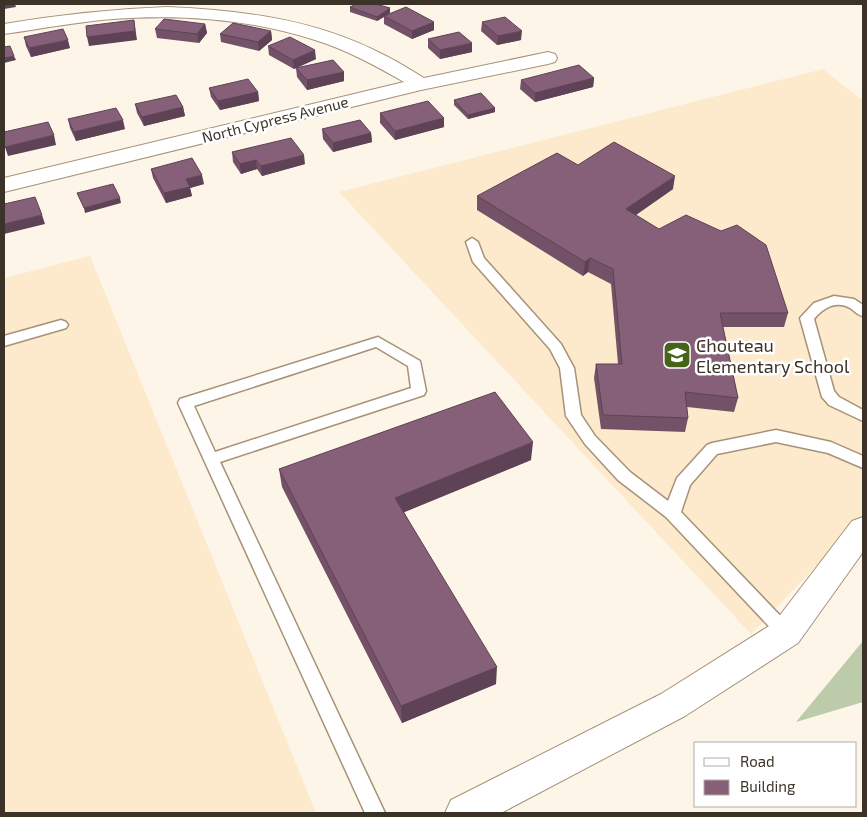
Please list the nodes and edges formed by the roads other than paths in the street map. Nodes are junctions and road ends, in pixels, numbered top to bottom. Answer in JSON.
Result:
{"nodes":[{"id":1,"x":4,"y":29,"type":"edge"},
{"id":2,"x":548,"y":58,"type":"dead end"},
{"id":3,"x":420,"y":84,"type":"junction"},
{"id":4,"x":4,"y":185,"type":"edge"},
{"id":5,"x":472,"y":242,"type":"dead end"},
{"id":6,"x":863,"y":312,"type":"edge"},
{"id":7,"x":61,"y":325,"type":"dead end"},
{"id":8,"x":4,"y":341,"type":"edge"},
{"id":9,"x":863,"y":416,"type":"edge"},
{"id":10,"x":211,"y":459,"type":"junction"},
{"id":11,"x":863,"y":462,"type":"edge"},
{"id":12,"x":672,"y":514,"type":"junction"},
{"id":13,"x":863,"y":529,"type":"edge"},
{"id":14,"x":786,"y":633,"type":"junction"},
{"id":15,"x":375,"y":813,"type":"edge"},
{"id":16,"x":464,"y":813,"type":"edge"}],
"edges":[{"from":1,"to":3,"type":"street"},
{"from":2,"to":3,"type":"street","name":"North Cypress Avenue"},
{"from":3,"to":4,"type":"street","name":"North Cypress Avenue"},
{"from":5,"to":12,"type":"lane"},
{"from":6,"to":9,"type":"lane"},
{"from":7,"to":8,"type":"lane"},
{"from":10,"to":10,"type":"lane"},
{"from":10,"to":15,"type":"lane"},
{"from":11,"to":12,"type":"lane"},
{"from":12,"to":14,"type":"lane"},
{"from":13,"to":14,"type":"street"},
{"from":14,"to":16,"type":"street"}]}
